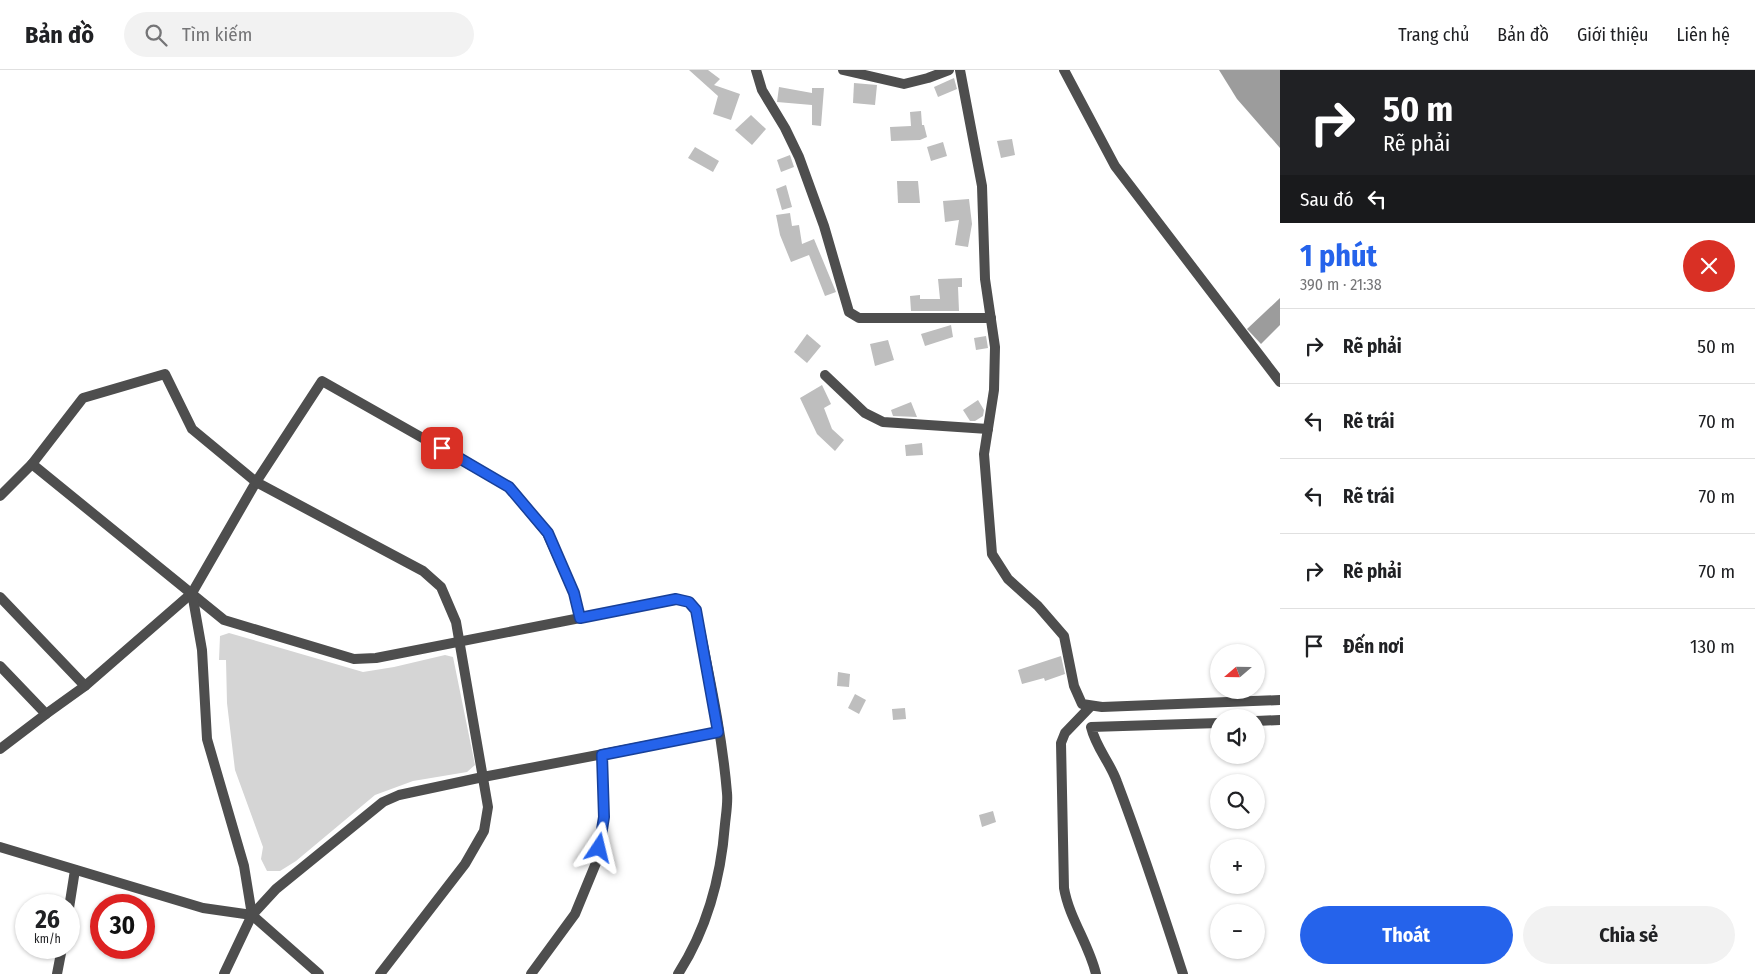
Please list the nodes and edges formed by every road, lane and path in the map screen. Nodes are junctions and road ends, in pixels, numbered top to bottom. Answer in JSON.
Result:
{"nodes":[{"id":1,"x":756,"y":70,"type":"edge"},
{"id":2,"x":843,"y":70,"type":"edge"},
{"id":3,"x":949,"y":70,"type":"edge"},
{"id":4,"x":960,"y":70,"type":"edge"},
{"id":5,"x":1064,"y":70,"type":"edge"},
{"id":6,"x":992,"y":318,"type":"junction"},
{"id":7,"x":825,"y":375,"type":"dead end"},
{"id":8,"x":1280,"y":382,"type":"edge"},
{"id":9,"x":988,"y":429,"type":"junction"},
{"id":10,"x":32,"y":464,"type":"junction"},
{"id":11,"x":256,"y":482,"type":"junction"},
{"id":12,"x":0,"y":496,"type":"edge"},
{"id":13,"x":192,"y":593,"type":"junction"},
{"id":14,"x":0,"y":597,"type":"edge"},
{"id":15,"x":580,"y":618,"type":"junction"},
{"id":16,"x":460,"y":641,"type":"junction"},
{"id":17,"x":0,"y":666,"type":"edge"},
{"id":18,"x":85,"y":686,"type":"junction"},
{"id":19,"x":1280,"y":700,"type":"edge"},
{"id":20,"x":1090,"y":707,"type":"junction"},
{"id":21,"x":46,"y":714,"type":"junction"},
{"id":22,"x":1280,"y":720,"type":"edge"},
{"id":23,"x":1265,"y":721,"type":"edge"},
{"id":24,"x":1210,"y":723,"type":"edge"},
{"id":25,"x":718,"y":732,"type":"junction"},
{"id":26,"x":0,"y":749,"type":"edge"},
{"id":27,"x":602,"y":755,"type":"junction"},
{"id":28,"x":483,"y":777,"type":"junction"},
{"id":29,"x":0,"y":847,"type":"edge"},
{"id":30,"x":76,"y":870,"type":"junction"},
{"id":31,"x":72,"y":894,"type":"edge"},
{"id":32,"x":252,"y":915,"type":"junction"},
{"id":33,"x":60,"y":959,"type":"edge"},
{"id":34,"x":57,"y":974,"type":"edge"},
{"id":35,"x":224,"y":974,"type":"edge"},
{"id":36,"x":319,"y":974,"type":"edge"},
{"id":37,"x":380,"y":974,"type":"edge"},
{"id":38,"x":531,"y":974,"type":"edge"},
{"id":39,"x":678,"y":974,"type":"edge"},
{"id":40,"x":1096,"y":974,"type":"edge"},
{"id":41,"x":1183,"y":974,"type":"edge"}],
"edges":[{"from":1,"to":6,"type":"street"},
{"from":2,"to":3,"type":"street"},
{"from":4,"to":6,"type":"street"},
{"from":5,"to":8,"type":"street"},
{"from":6,"to":9,"type":"street"},
{"from":7,"to":9,"type":"street"},
{"from":9,"to":20,"type":"street"},
{"from":10,"to":11,"type":"street"},
{"from":10,"to":12,"type":"street"},
{"from":10,"to":13,"type":"street"},
{"from":11,"to":13,"type":"street"},
{"from":11,"to":15,"type":"street"},
{"from":11,"to":16,"type":"street"},
{"from":13,"to":16,"type":"street"},
{"from":13,"to":18,"type":"street"},
{"from":13,"to":32,"type":"street"},
{"from":14,"to":18,"type":"street"},
{"from":15,"to":16,"type":"street"},
{"from":15,"to":25,"type":"street"},
{"from":16,"to":28,"type":"street"},
{"from":17,"to":21,"type":"street"},
{"from":18,"to":21,"type":"street"},
{"from":19,"to":20,"type":"street"},
{"from":20,"to":40,"type":"street"},
{"from":21,"to":26,"type":"street"},
{"from":22,"to":23,"type":"street"},
{"from":24,"to":41,"type":"street"},
{"from":25,"to":27,"type":"street"},
{"from":25,"to":39,"type":"street"},
{"from":27,"to":28,"type":"street"},
{"from":27,"to":38,"type":"street"},
{"from":28,"to":32,"type":"street"},
{"from":28,"to":37,"type":"street"},
{"from":29,"to":30,"type":"street"},
{"from":30,"to":31,"type":"street"},
{"from":30,"to":32,"type":"street"},
{"from":32,"to":35,"type":"street"},
{"from":32,"to":36,"type":"street"},
{"from":33,"to":34,"type":"street"}]}
